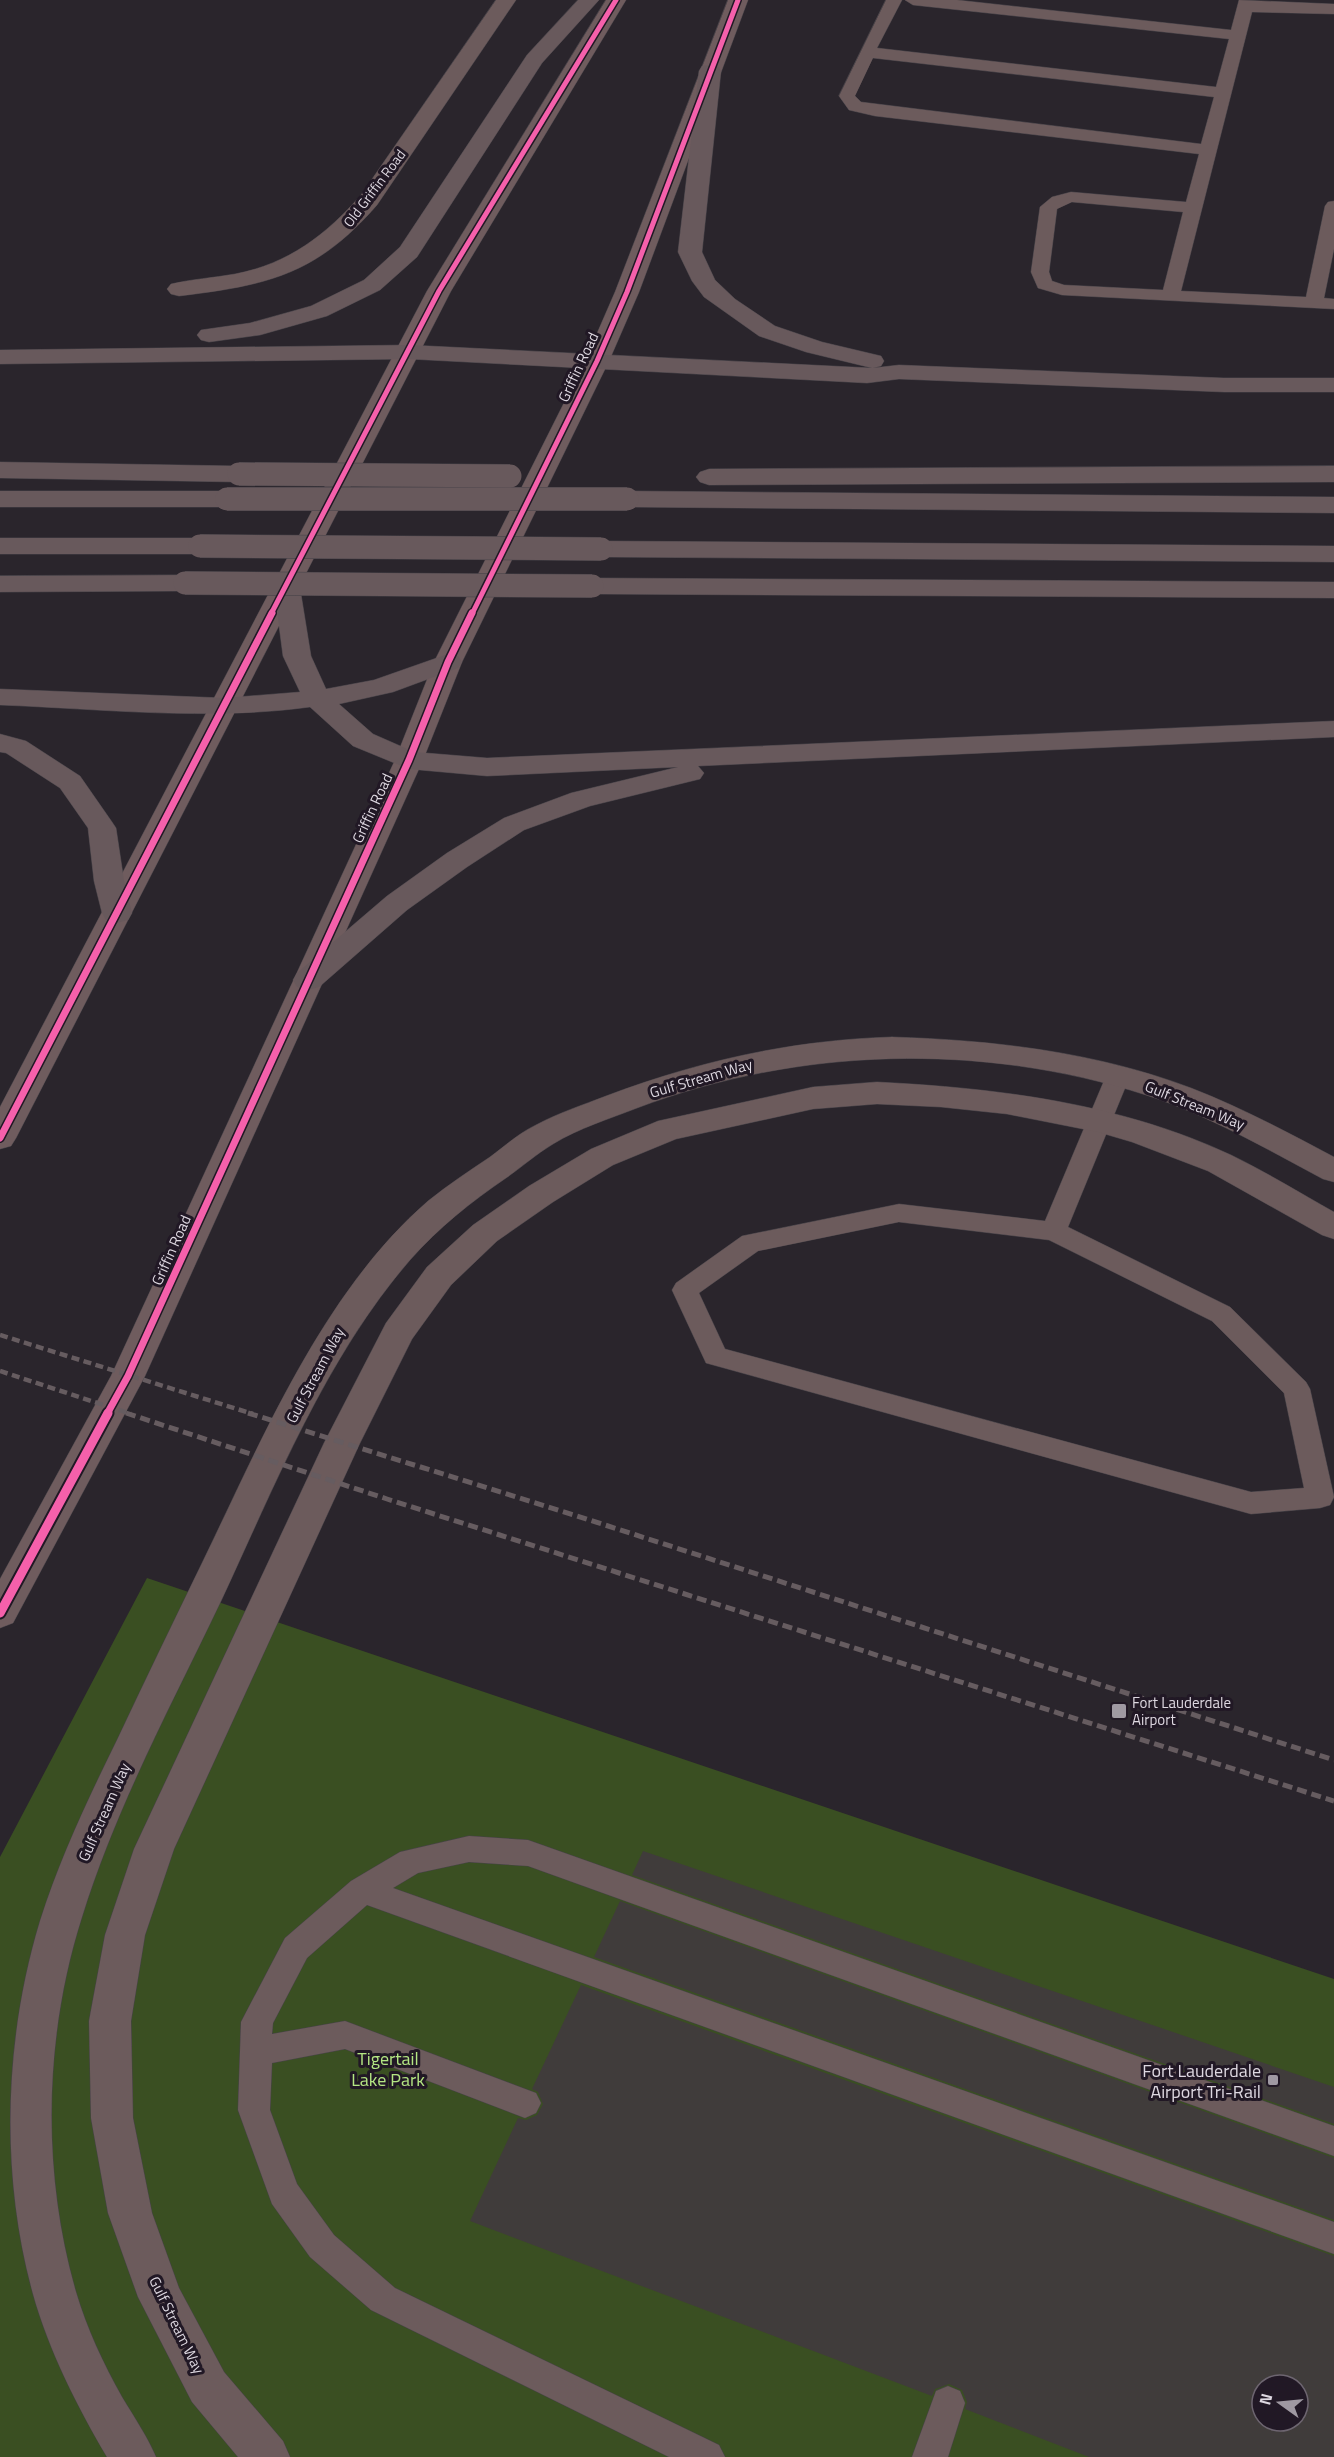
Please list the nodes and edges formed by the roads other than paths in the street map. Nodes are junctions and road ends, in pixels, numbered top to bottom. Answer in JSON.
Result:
{"nodes":[{"id":1,"x":506,"y":0,"type":"edge"},
{"id":2,"x":589,"y":0,"type":"edge"},
{"id":3,"x":616,"y":0,"type":"edge"},
{"id":4,"x":738,"y":0,"type":"edge"},
{"id":5,"x":894,"y":0,"type":"edge"},
{"id":6,"x":913,"y":0,"type":"edge"},
{"id":7,"x":1246,"y":3,"type":"edge"},
{"id":8,"x":1334,"y":9,"type":"edge"},
{"id":9,"x":1237,"y":35,"type":"junction"},
{"id":10,"x":867,"y":52,"type":"junction"},
{"id":11,"x":710,"y":71,"type":"junction"},
{"id":12,"x":1223,"y":93,"type":"junction"},
{"id":13,"x":1208,"y":150,"type":"junction"},
{"id":14,"x":1334,"y":206,"type":"edge"},
{"id":15,"x":1193,"y":208,"type":"junction"},
{"id":16,"x":179,"y":289,"type":"dead end"},
{"id":17,"x":1170,"y":297,"type":"junction"},
{"id":18,"x":1314,"y":303,"type":"junction"},
{"id":19,"x":1334,"y":304,"type":"edge"},
{"id":20,"x":409,"y":351,"type":"junction"},
{"id":21,"x":118,"y":355,"type":"junction"},
{"id":22,"x":0,"y":357,"type":"edge"},
{"id":23,"x":597,"y":361,"type":"junction"},
{"id":24,"x":899,"y":372,"type":"junction"},
{"id":25,"x":1334,"y":386,"type":"edge"},
{"id":26,"x":0,"y":470,"type":"edge"},
{"id":27,"x":1334,"y":474,"type":"edge"},
{"id":28,"x":632,"y":489,"type":"junction"},
{"id":29,"x":0,"y":499,"type":"edge"},
{"id":30,"x":1334,"y":505,"type":"edge"},
{"id":31,"x":0,"y":546,"type":"edge"},
{"id":32,"x":1334,"y":554,"type":"edge"},
{"id":33,"x":0,"y":584,"type":"edge"},
{"id":34,"x":287,"y":588,"type":"junction"},
{"id":35,"x":1334,"y":590,"type":"edge"},
{"id":36,"x":448,"y":662,"type":"junction"},
{"id":37,"x":0,"y":697,"type":"edge"},
{"id":38,"x":316,"y":698,"type":"junction"},
{"id":39,"x":224,"y":706,"type":"junction"},
{"id":40,"x":1334,"y":729,"type":"edge"},
{"id":41,"x":0,"y":742,"type":"edge"},
{"id":42,"x":762,"y":756,"type":"junction"},
{"id":43,"x":409,"y":760,"type":"junction"},
{"id":44,"x":117,"y":913,"type":"junction"},
{"id":45,"x":308,"y":980,"type":"junction"},
{"id":46,"x":1118,"y":1076,"type":"junction"},
{"id":47,"x":1099,"y":1120,"type":"junction"},
{"id":48,"x":0,"y":1138,"type":"edge"},
{"id":49,"x":1334,"y":1171,"type":"edge"},
{"id":50,"x":1334,"y":1227,"type":"edge"},
{"id":51,"x":1054,"y":1231,"type":"junction"},
{"id":52,"x":0,"y":1612,"type":"edge"},
{"id":53,"x":362,"y":1890,"type":"junction"},
{"id":54,"x":256,"y":2052,"type":"junction"},
{"id":55,"x":525,"y":2103,"type":"dead end"},
{"id":56,"x":1334,"y":2141,"type":"edge"},
{"id":57,"x":1334,"y":2238,"type":"edge"},
{"id":58,"x":948,"y":2403,"type":"dead end"},
{"id":59,"x":133,"y":2457,"type":"edge"},
{"id":60,"x":267,"y":2457,"type":"edge"},
{"id":61,"x":707,"y":2457,"type":"edge"},
{"id":62,"x":930,"y":2457,"type":"edge"}],
"edges":[{"from":1,"to":16,"type":"street","name":"Old Griffin Road"},
{"from":2,"to":21,"type":"highway"},
{"from":3,"to":20,"type":"main road"},
{"from":4,"to":11,"type":"main road","name":"Griffin Road"},
{"from":5,"to":10,"type":"lane"},
{"from":6,"to":9,"type":"lane"},
{"from":7,"to":8,"type":"lane"},
{"from":7,"to":9,"type":"lane"},
{"from":9,"to":12,"type":"lane"},
{"from":10,"to":12,"type":"lane"},
{"from":10,"to":13,"type":"lane"},
{"from":11,"to":23,"type":"main road","name":"Griffin Road"},
{"from":11,"to":24,"type":"highway"},
{"from":12,"to":13,"type":"lane"},
{"from":13,"to":15,"type":"lane"},
{"from":14,"to":18,"type":"lane"},
{"from":15,"to":17,"type":"lane"},
{"from":15,"to":17,"type":"lane"},
{"from":17,"to":18,"type":"lane"},
{"from":18,"to":19,"type":"lane"},
{"from":20,"to":21,"type":"highway"},
{"from":20,"to":23,"type":"highway"},
{"from":20,"to":34,"type":"main road"},
{"from":21,"to":22,"type":"highway"},
{"from":23,"to":24,"type":"highway"},
{"from":23,"to":36,"type":"main road","name":"Griffin Road"},
{"from":24,"to":25,"type":"highway"},
{"from":26,"to":28,"type":"highway","bridge":true},
{"from":27,"to":28,"type":"highway"},
{"from":28,"to":29,"type":"highway","bridge":true},
{"from":28,"to":30,"type":"highway"},
{"from":31,"to":32,"type":"highway","bridge":true},
{"from":33,"to":35,"type":"highway","bridge":true},
{"from":34,"to":38,"type":"highway"},
{"from":34,"to":39,"type":"main road"},
{"from":36,"to":38,"type":"highway"},
{"from":36,"to":43,"type":"main road","name":"Griffin Road"},
{"from":37,"to":39,"type":"highway"},
{"from":38,"to":39,"type":"highway"},
{"from":38,"to":43,"type":"highway"},
{"from":39,"to":44,"type":"main road"},
{"from":40,"to":42,"type":"highway"},
{"from":41,"to":44,"type":"highway"},
{"from":42,"to":43,"type":"highway"},
{"from":42,"to":45,"type":"highway"},
{"from":43,"to":45,"type":"main road","name":"Griffin Road"},
{"from":44,"to":48,"type":"main road"},
{"from":45,"to":52,"type":"main road","name":"Griffin Road"},
{"from":46,"to":47,"type":"lane"},
{"from":46,"to":49,"type":"street","name":"Gulf Stream Way"},
{"from":46,"to":59,"type":"street","name":"Gulf Stream Way"},
{"from":47,"to":50,"type":"street","name":"Gulf Stream Way"},
{"from":47,"to":51,"type":"lane"},
{"from":47,"to":60,"type":"street","name":"Gulf Stream Way"},
{"from":51,"to":51,"type":"lane"},
{"from":53,"to":54,"type":"lane"},
{"from":53,"to":56,"type":"lane"},
{"from":53,"to":57,"type":"lane"},
{"from":54,"to":55,"type":"lane"},
{"from":54,"to":61,"type":"lane"},
{"from":58,"to":62,"type":"lane"}]}
